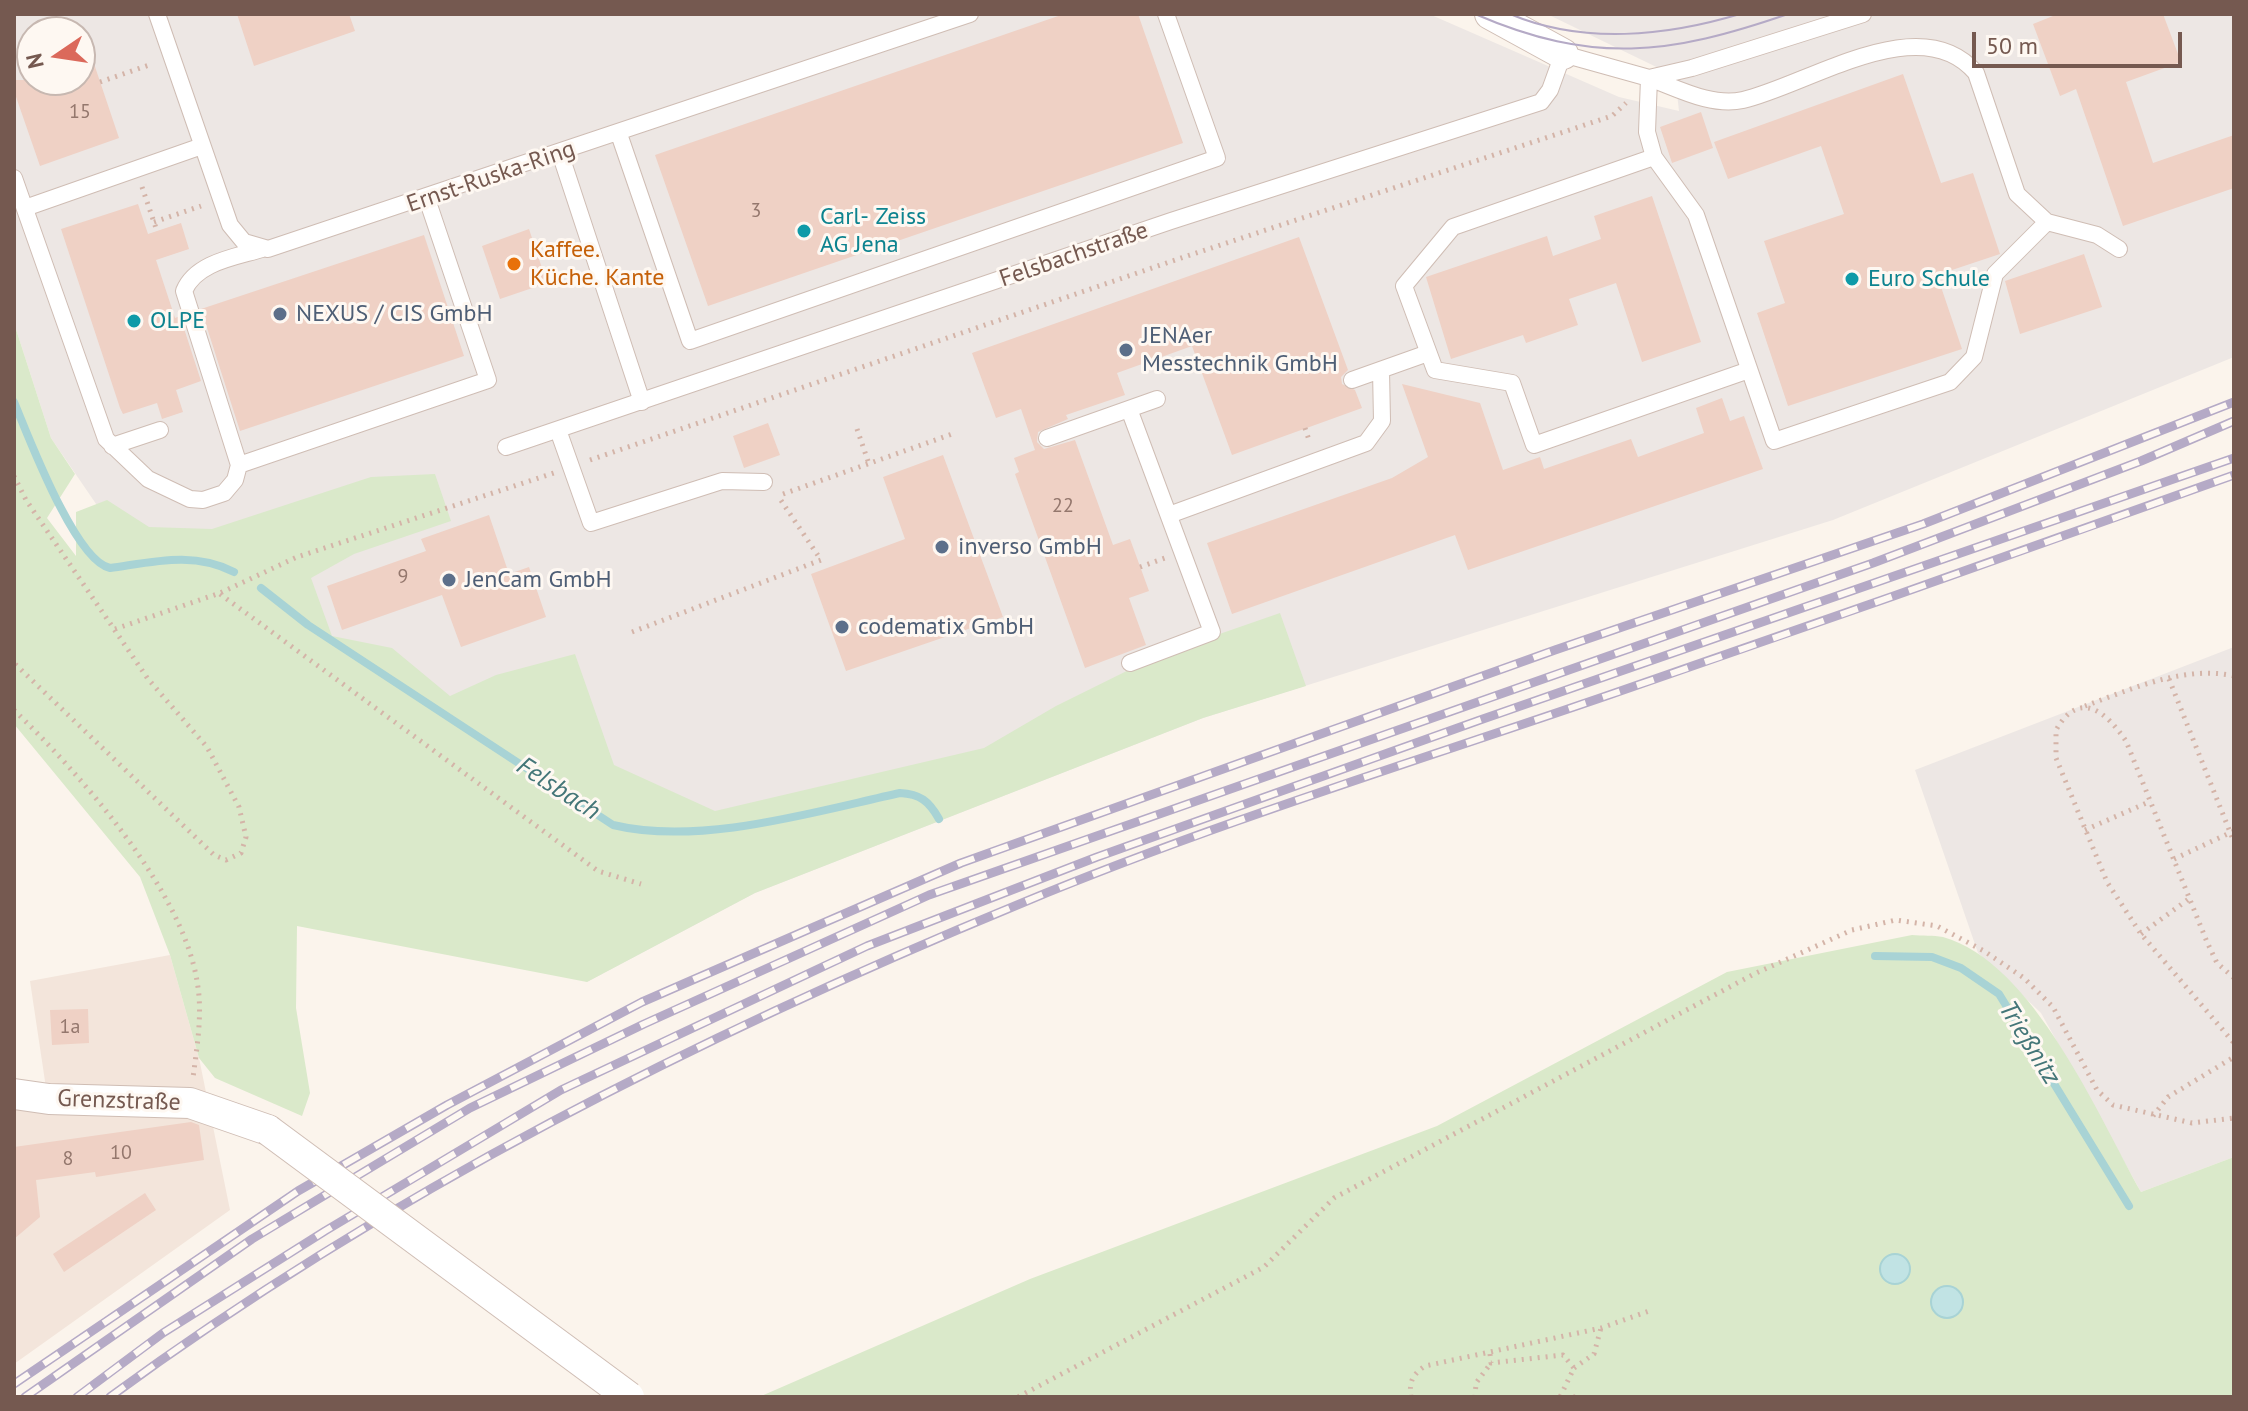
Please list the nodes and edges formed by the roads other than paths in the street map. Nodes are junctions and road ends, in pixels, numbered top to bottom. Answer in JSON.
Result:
{"nodes":[{"id":1,"x":157,"y":14,"type":"edge"},
{"id":2,"x":970,"y":14,"type":"edge"},
{"id":3,"x":1166,"y":14,"type":"edge"},
{"id":4,"x":1490,"y":14,"type":"edge"},
{"id":5,"x":1863,"y":14,"type":"edge"},
{"id":6,"x":1563,"y":54,"type":"junction"},
{"id":7,"x":1649,"y":78,"type":"junction"},
{"id":8,"x":619,"y":134,"type":"junction"},
{"id":9,"x":202,"y":146,"type":"junction"},
{"id":10,"x":560,"y":153,"type":"junction"},
{"id":11,"x":1654,"y":157,"type":"junction"},
{"id":12,"x":14,"y":178,"type":"edge"},
{"id":13,"x":427,"y":199,"type":"junction"},
{"id":14,"x":25,"y":208,"type":"junction"},
{"id":15,"x":2047,"y":222,"type":"junction"},
{"id":16,"x":262,"y":249,"type":"junction"},
{"id":17,"x":2119,"y":249,"type":"dead end"},
{"id":18,"x":1428,"y":353,"type":"junction"},
{"id":19,"x":1381,"y":370,"type":"junction"},
{"id":20,"x":1749,"y":370,"type":"junction"},
{"id":21,"x":1352,"y":380,"type":"dead end"},
{"id":22,"x":1157,"y":399,"type":"dead end"},
{"id":23,"x":642,"y":402,"type":"junction"},
{"id":24,"x":1129,"y":409,"type":"junction"},
{"id":25,"x":160,"y":430,"type":"dead end"},
{"id":26,"x":558,"y":430,"type":"junction"},
{"id":27,"x":1047,"y":438,"type":"dead end"},
{"id":28,"x":112,"y":446,"type":"junction"},
{"id":29,"x":506,"y":447,"type":"dead end"},
{"id":30,"x":239,"y":465,"type":"junction"},
{"id":31,"x":764,"y":482,"type":"road end"},
{"id":32,"x":1169,"y":515,"type":"junction"},
{"id":33,"x":1130,"y":663,"type":"dead end"},
{"id":34,"x":14,"y":1094,"type":"edge"},
{"id":35,"x":629,"y":1397,"type":"edge"}],
"edges":[{"from":1,"to":9,"type":"lane"},
{"from":2,"to":8,"type":"lane","name":"Ernst-Ruska-Ring"},
{"from":3,"to":8,"type":"lane"},
{"from":4,"to":6,"type":"street"},
{"from":5,"to":7,"type":"lane"},
{"from":6,"to":7,"type":"lane"},
{"from":6,"to":23,"type":"lane","name":"Felsbachstraße"},
{"from":7,"to":11,"type":"lane"},
{"from":7,"to":15,"type":"lane"},
{"from":8,"to":10,"type":"lane","name":"Ernst-Ruska-Ring"},
{"from":9,"to":14,"type":"lane"},
{"from":9,"to":16,"type":"lane"},
{"from":10,"to":13,"type":"lane","name":"Ernst-Ruska-Ring"},
{"from":10,"to":23,"type":"lane"},
{"from":11,"to":18,"type":"lane"},
{"from":11,"to":20,"type":"lane"},
{"from":12,"to":14,"type":"lane"},
{"from":13,"to":16,"type":"lane","name":"Ernst-Ruska-Ring"},
{"from":13,"to":30,"type":"lane"},
{"from":14,"to":28,"type":"lane"},
{"from":15,"to":17,"type":"lane"},
{"from":15,"to":20,"type":"lane"},
{"from":16,"to":30,"type":"lane","name":"Ernst-Ruska-Ring"},
{"from":18,"to":19,"type":"lane"},
{"from":18,"to":20,"type":"lane"},
{"from":19,"to":21,"type":"lane"},
{"from":19,"to":32,"type":"lane"},
{"from":22,"to":24,"type":"lane"},
{"from":23,"to":26,"type":"lane","name":"Felsbachstraße"},
{"from":24,"to":27,"type":"lane"},
{"from":24,"to":32,"type":"lane"},
{"from":25,"to":28,"type":"lane"},
{"from":26,"to":29,"type":"lane","name":"Felsbachstraße"},
{"from":26,"to":31,"type":"lane"},
{"from":28,"to":30,"type":"lane"},
{"from":32,"to":33,"type":"lane"},
{"from":34,"to":35,"type":"street","name":"Grenzstraße","bridge":true}]}
